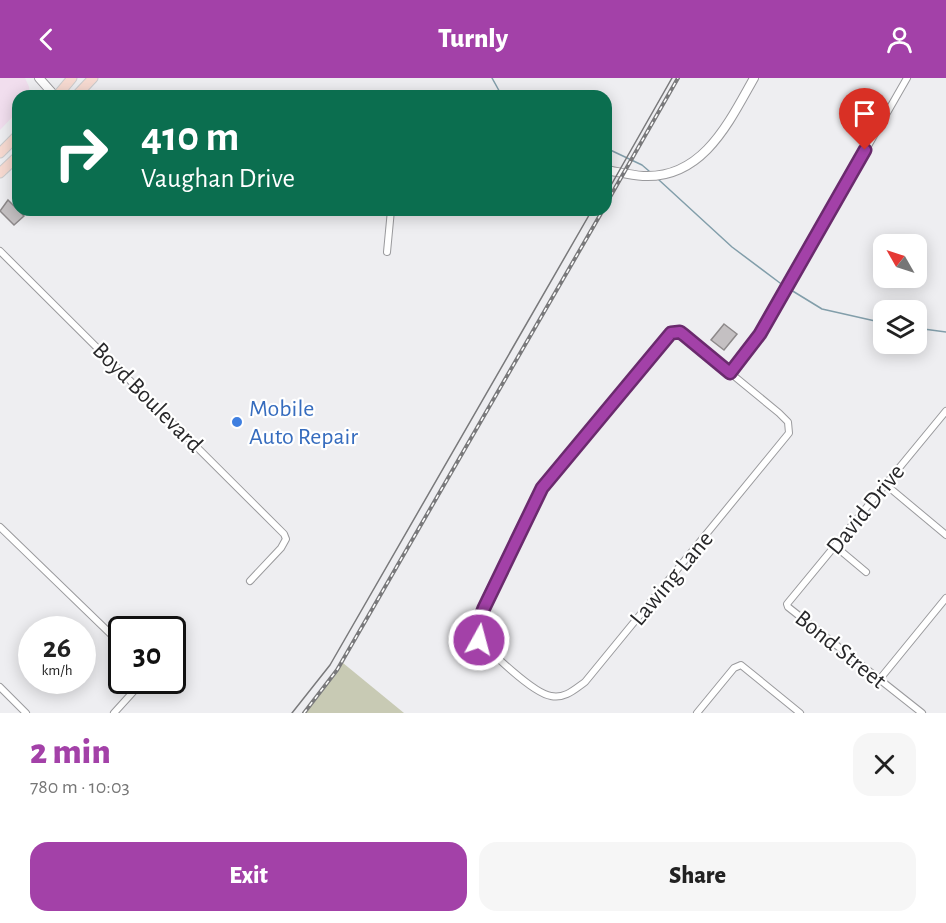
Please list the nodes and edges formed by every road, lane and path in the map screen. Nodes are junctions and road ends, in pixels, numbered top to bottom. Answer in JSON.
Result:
{"nodes":[{"id":1,"x":39,"y":78,"type":"edge"},
{"id":2,"x":72,"y":78,"type":"edge"},
{"id":3,"x":93,"y":78,"type":"edge"},
{"id":4,"x":754,"y":78,"type":"edge"},
{"id":5,"x":907,"y":78,"type":"edge"},
{"id":6,"x":50,"y":90,"type":"edge"},
{"id":7,"x":61,"y":90,"type":"edge"},
{"id":8,"x":82,"y":90,"type":"edge"},
{"id":9,"x":12,"y":141,"type":"edge"},
{"id":10,"x":0,"y":153,"type":"edge"},
{"id":11,"x":12,"y":162,"type":"edge"},
{"id":12,"x":612,"y":171,"type":"edge"},
{"id":13,"x":0,"y":173,"type":"edge"},
{"id":14,"x":390,"y":216,"type":"edge"},
{"id":15,"x":0,"y":251,"type":"edge"},
{"id":16,"x":387,"y":252,"type":"dead end"},
{"id":17,"x":730,"y":373,"type":"junction"},
{"id":18,"x":946,"y":411,"type":"edge"},
{"id":19,"x":885,"y":484,"type":"junction"},
{"id":20,"x":0,"y":527,"type":"edge"},
{"id":21,"x":946,"y":535,"type":"edge"},
{"id":22,"x":835,"y":546,"type":"junction"},
{"id":23,"x":866,"y":572,"type":"dead end"},
{"id":24,"x":250,"y":581,"type":"dead end"},
{"id":25,"x":946,"y":598,"type":"edge"},
{"id":26,"x":788,"y":607,"type":"joint"},
{"id":27,"x":108,"y":631,"type":"edge"},
{"id":28,"x":879,"y":680,"type":"junction"},
{"id":29,"x":0,"y":687,"type":"edge"},
{"id":30,"x":131,"y":694,"type":"edge"},
{"id":31,"x":26,"y":713,"type":"edge"},
{"id":32,"x":114,"y":713,"type":"edge"},
{"id":33,"x":697,"y":713,"type":"edge"},
{"id":34,"x":800,"y":713,"type":"edge"},
{"id":35,"x":922,"y":713,"type":"edge"}],
"edges":[{"from":1,"to":6,"type":"street"},
{"from":2,"to":7,"type":"main road"},
{"from":3,"to":8,"type":"main road"},
{"from":4,"to":12,"type":"street"},
{"from":5,"to":17,"type":"street"},
{"from":9,"to":10,"type":"main road"},
{"from":11,"to":13,"type":"main road"},
{"from":14,"to":16,"type":"street"},
{"from":15,"to":24,"type":"street","name":"Boyd Boulevard"},
{"from":17,"to":17,"type":"street","name":"Lawing Lane"},
{"from":18,"to":19,"type":"street","name":"David Drive"},
{"from":19,"to":21,"type":"street"},
{"from":19,"to":22,"type":"street","name":"David Drive"},
{"from":20,"to":27,"type":"street"},
{"from":22,"to":23,"type":"street"},
{"from":22,"to":26,"type":"street","name":"David Drive"},
{"from":25,"to":28,"type":"street"},
{"from":26,"to":28,"type":"street","name":"Bond Street"},
{"from":28,"to":35,"type":"street","name":"Bond Street"},
{"from":29,"to":31,"type":"street"},
{"from":30,"to":32,"type":"street"},
{"from":33,"to":34,"type":"street"}]}
